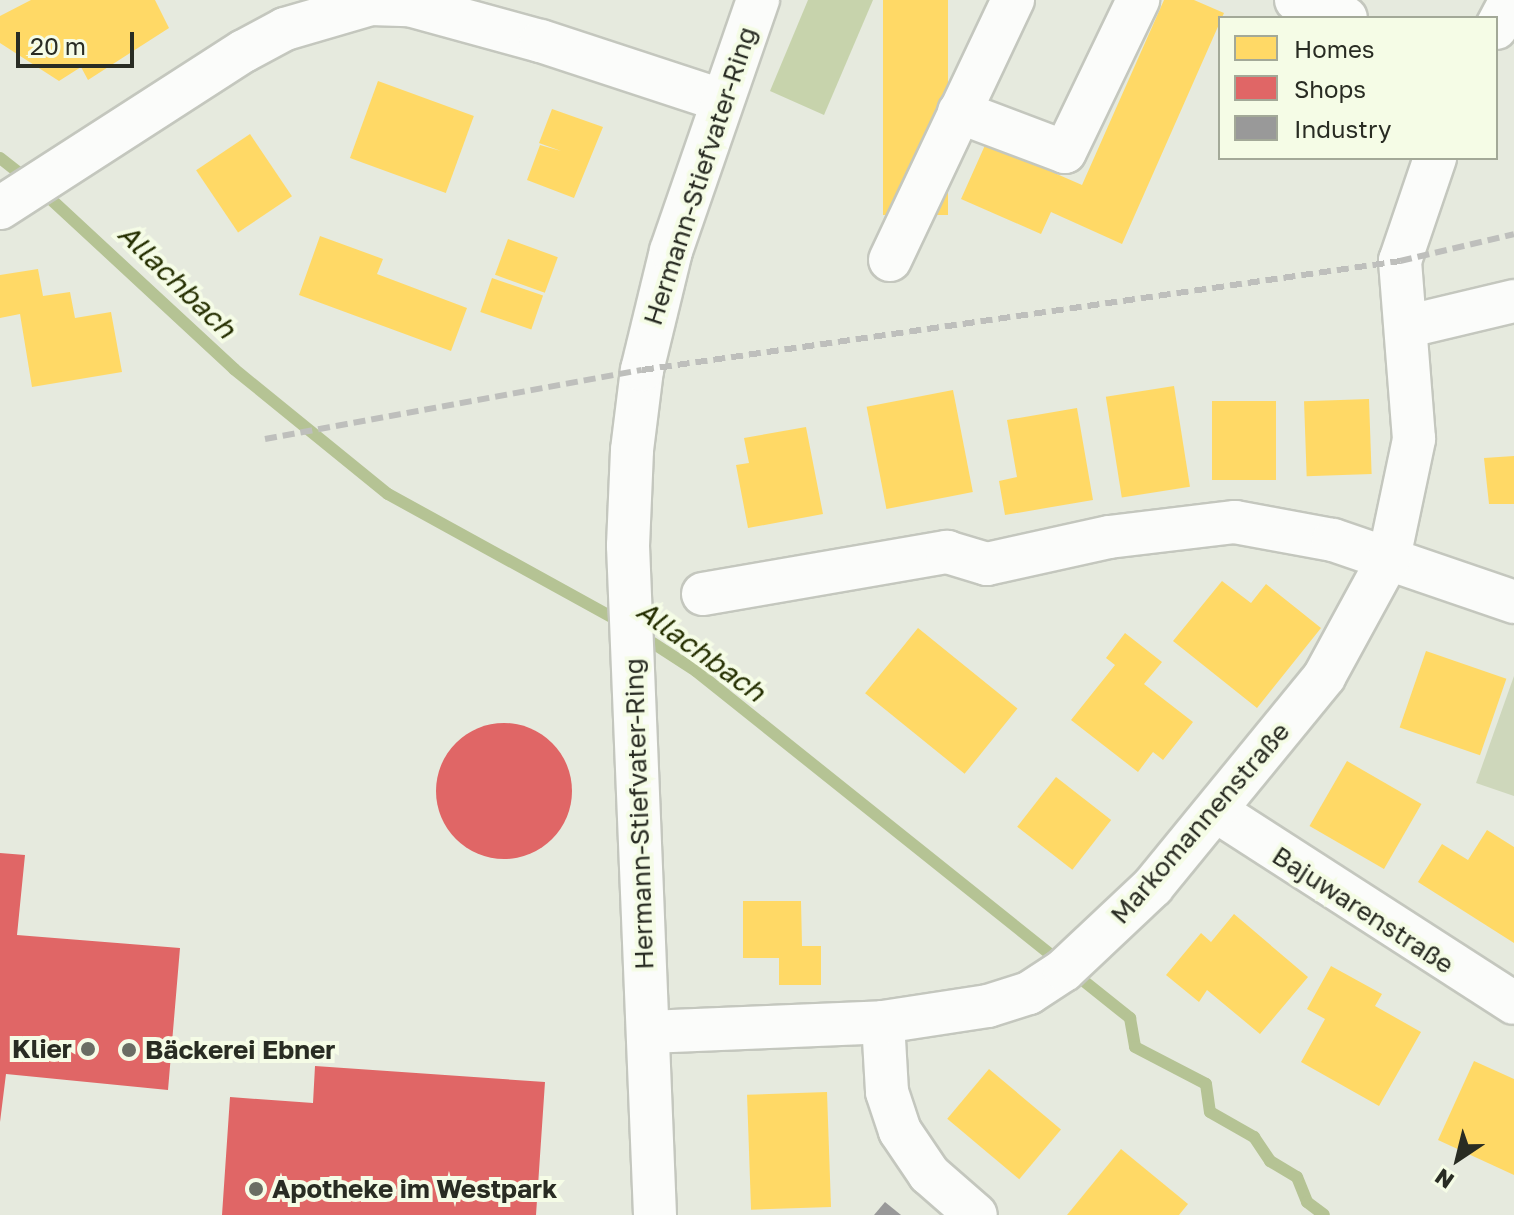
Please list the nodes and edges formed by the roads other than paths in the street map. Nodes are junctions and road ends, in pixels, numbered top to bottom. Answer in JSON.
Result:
{"nodes":[{"id":1,"x":758,"y":0,"type":"edge"},
{"id":2,"x":1013,"y":0,"type":"edge"},
{"id":3,"x":1138,"y":0,"type":"edge"},
{"id":4,"x":1296,"y":0,"type":"edge"},
{"id":5,"x":1511,"y":0,"type":"edge"},
{"id":6,"x":1340,"y":16,"type":"edge"},
{"id":7,"x":1498,"y":24,"type":"edge"},
{"id":8,"x":720,"y":100,"type":"junction"},
{"id":9,"x":959,"y":112,"type":"junction"},
{"id":10,"x":1434,"y":160,"type":"edge"},
{"id":11,"x":4,"y":207,"type":"edge"},
{"id":12,"x":890,"y":260,"type":"dead end"},
{"id":13,"x":1514,"y":301,"type":"edge"},
{"id":14,"x":1409,"y":326,"type":"junction"},
{"id":15,"x":1389,"y":558,"type":"junction"},
{"id":16,"x":703,"y":594,"type":"dead end"},
{"id":17,"x":1514,"y":602,"type":"edge"},
{"id":18,"x":1216,"y":811,"type":"junction"},
{"id":19,"x":1514,"y":1003,"type":"edge"},
{"id":20,"x":883,"y":1022,"type":"junction"},
{"id":21,"x":648,"y":1032,"type":"junction"},
{"id":22,"x":655,"y":1215,"type":"edge"},
{"id":23,"x":976,"y":1215,"type":"edge"}],
"edges":[{"from":1,"to":8,"type":"street","name":"Hermann-Stiefvater-Ring"},
{"from":2,"to":9,"type":"street"},
{"from":3,"to":9,"type":"street"},
{"from":4,"to":6,"type":"street"},
{"from":5,"to":7,"type":"street"},
{"from":8,"to":11,"type":"street"},
{"from":8,"to":21,"type":"street","name":"Hermann-Stiefvater-Ring"},
{"from":9,"to":12,"type":"street"},
{"from":10,"to":14,"type":"street","name":"Markomannenstraße"},
{"from":13,"to":14,"type":"street"},
{"from":14,"to":15,"type":"street","name":"Markomannenstraße"},
{"from":15,"to":16,"type":"street"},
{"from":15,"to":17,"type":"street"},
{"from":15,"to":18,"type":"street","name":"Markomannenstraße"},
{"from":18,"to":19,"type":"street","name":"Bajuwarenstraße"},
{"from":18,"to":20,"type":"street","name":"Markomannenstraße"},
{"from":20,"to":21,"type":"street","name":"Markomannenstraße"},
{"from":20,"to":23,"type":"street"},
{"from":21,"to":22,"type":"street","name":"Hermann-Stiefvater-Ring"}]}
